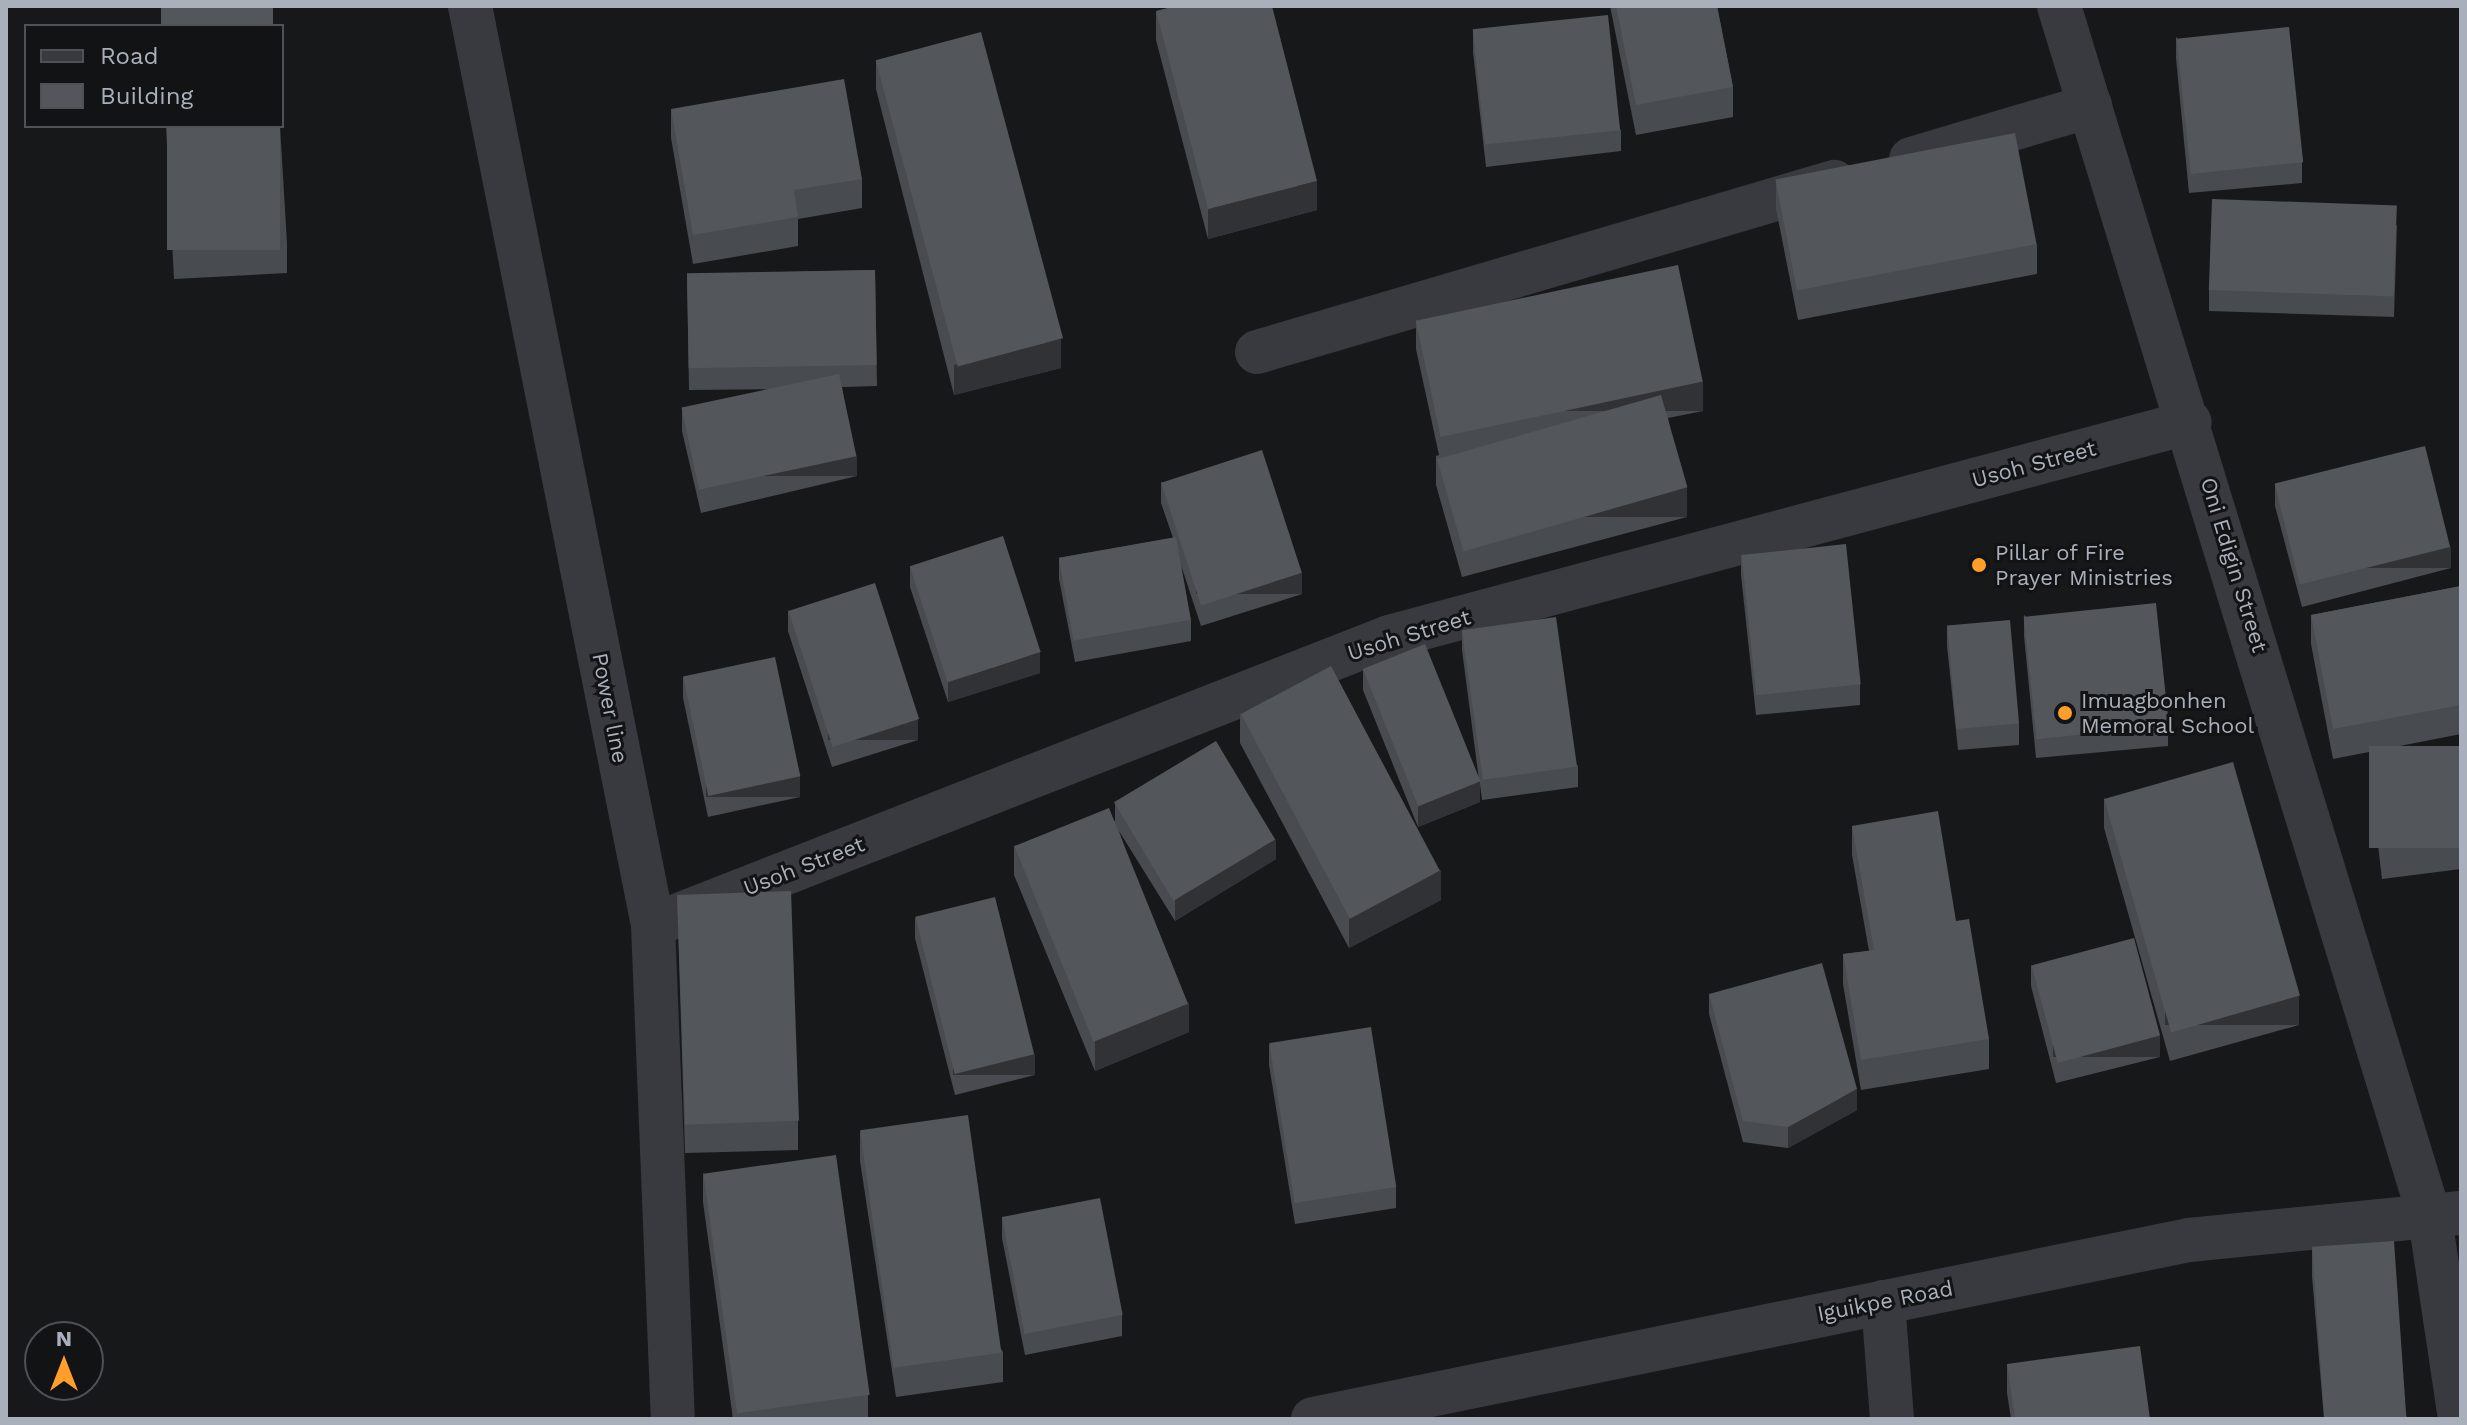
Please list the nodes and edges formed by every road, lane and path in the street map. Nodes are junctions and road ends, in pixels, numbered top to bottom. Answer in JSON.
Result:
{"nodes":[{"id":1,"x":470,"y":6,"type":"edge"},
{"id":2,"x":2059,"y":6,"type":"edge"},
{"id":3,"x":2090,"y":106,"type":"junction"},
{"id":4,"x":1257,"y":352,"type":"dead end"},
{"id":5,"x":2190,"y":422,"type":"junction"},
{"id":6,"x":653,"y":925,"type":"junction"},
{"id":7,"x":2446,"y":1216,"type":"edge"},
{"id":8,"x":1883,"y":1302,"type":"junction"},
{"id":9,"x":673,"y":1419,"type":"edge"},
{"id":10,"x":1313,"y":1419,"type":"edge"},
{"id":11,"x":1892,"y":1419,"type":"edge"},
{"id":12,"x":2460,"y":1419,"type":"edge"}],
"edges":[{"from":1,"to":6,"type":"street","name":"Power line"},
{"from":2,"to":3,"type":"street","name":"Oni Edigin Street"},
{"from":3,"to":4,"type":"street"},
{"from":3,"to":5,"type":"street","name":"Oni Edigin Street"},
{"from":5,"to":6,"type":"street","name":"Usoh Street"},
{"from":5,"to":7,"type":"street","name":"Oni Edigin Street"},
{"from":6,"to":9,"type":"street","name":"Power line"},
{"from":7,"to":8,"type":"street","name":"Iguikpe Road"},
{"from":7,"to":12,"type":"street","name":"Oni Edigin Street"},
{"from":8,"to":10,"type":"street","name":"Iguikpe Road"},
{"from":8,"to":11,"type":"street"}]}
